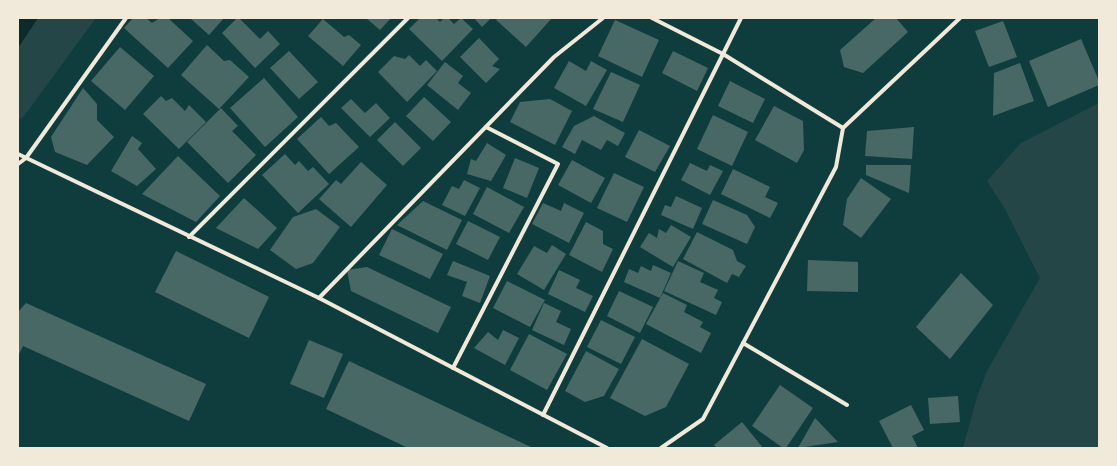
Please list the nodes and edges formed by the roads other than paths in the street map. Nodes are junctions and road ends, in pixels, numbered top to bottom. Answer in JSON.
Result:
{"nodes":[{"id":1,"x":126,"y":18,"type":"edge"},
{"id":2,"x":408,"y":18,"type":"edge"},
{"id":3,"x":603,"y":18,"type":"edge"},
{"id":4,"x":652,"y":18,"type":"edge"},
{"id":5,"x":741,"y":18,"type":"edge"},
{"id":6,"x":960,"y":18,"type":"edge"},
{"id":7,"x":723,"y":54,"type":"junction"},
{"id":8,"x":486,"y":127,"type":"junction"},
{"id":9,"x":843,"y":128,"type":"junction"},
{"id":10,"x":18,"y":154,"type":"edge"},
{"id":11,"x":26,"y":158,"type":"junction"},
{"id":12,"x":18,"y":164,"type":"edge"},
{"id":13,"x":189,"y":237,"type":"junction"},
{"id":14,"x":318,"y":298,"type":"junction"},
{"id":15,"x":743,"y":343,"type":"junction"},
{"id":16,"x":453,"y":368,"type":"junction"},
{"id":17,"x":846,"y":405,"type":"dead end"},
{"id":18,"x":543,"y":415,"type":"junction"},
{"id":19,"x":607,"y":448,"type":"edge"},
{"id":20,"x":661,"y":448,"type":"edge"}],
"edges":[{"from":1,"to":11,"type":"street"},
{"from":2,"to":13,"type":"street"},
{"from":3,"to":8,"type":"street"},
{"from":4,"to":7,"type":"street"},
{"from":5,"to":7,"type":"street"},
{"from":6,"to":9,"type":"street"},
{"from":7,"to":9,"type":"street"},
{"from":7,"to":18,"type":"street"},
{"from":8,"to":14,"type":"street"},
{"from":8,"to":16,"type":"street"},
{"from":9,"to":15,"type":"street"},
{"from":10,"to":11,"type":"street"},
{"from":11,"to":12,"type":"street"},
{"from":11,"to":13,"type":"street"},
{"from":13,"to":14,"type":"street"},
{"from":14,"to":16,"type":"street"},
{"from":15,"to":17,"type":"street"},
{"from":15,"to":20,"type":"street"},
{"from":16,"to":18,"type":"street"},
{"from":18,"to":19,"type":"street"}]}
